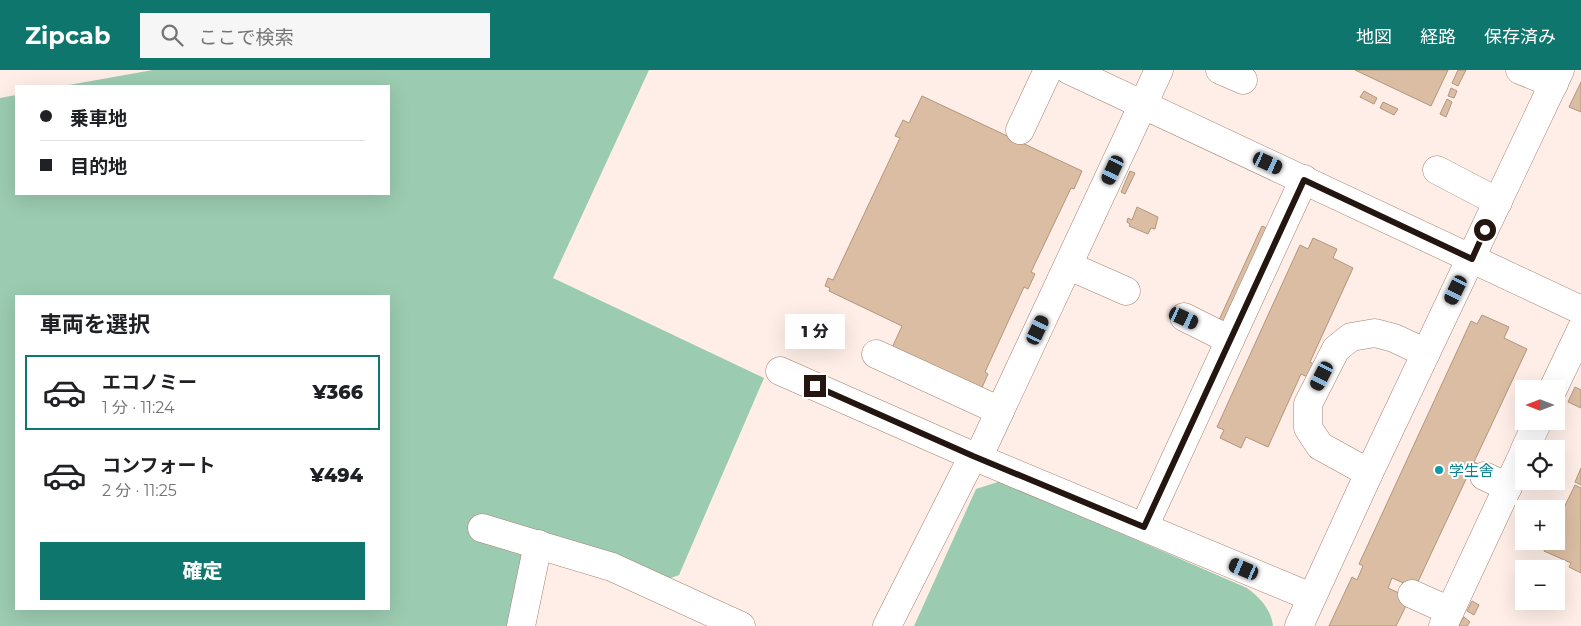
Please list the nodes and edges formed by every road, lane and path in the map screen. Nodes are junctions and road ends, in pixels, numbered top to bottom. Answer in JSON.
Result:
{"nodes":[{"id":1,"x":1048,"y":70,"type":"edge"},
{"id":2,"x":1069,"y":70,"type":"edge"},
{"id":3,"x":1159,"y":70,"type":"edge"},
{"id":4,"x":1520,"y":70,"type":"edge"},
{"id":5,"x":1557,"y":77,"type":"edge"},
{"id":6,"x":1143,"y":104,"type":"junction"},
{"id":7,"x":1020,"y":130,"type":"dead end"},
{"id":8,"x":1437,"y":170,"type":"dead end"},
{"id":9,"x":1304,"y":180,"type":"junction"},
{"id":10,"x":1498,"y":202,"type":"junction"},
{"id":11,"x":1472,"y":259,"type":"junction"},
{"id":12,"x":1069,"y":266,"type":"junction"},
{"id":13,"x":1126,"y":292,"type":"dead end"},
{"id":14,"x":1581,"y":310,"type":"edge"},
{"id":15,"x":1184,"y":318,"type":"dead end"},
{"id":16,"x":1581,"y":330,"type":"edge"},
{"id":17,"x":1230,"y":340,"type":"junction"},
{"id":18,"x":1426,"y":353,"type":"junction"},
{"id":19,"x":876,"y":354,"type":"dead end"},
{"id":20,"x":780,"y":371,"type":"dead end"},
{"id":21,"x":1558,"y":380,"type":"edge"},
{"id":22,"x":1000,"y":411,"type":"junction"},
{"id":23,"x":976,"y":457,"type":"junction"},
{"id":24,"x":1515,"y":461,"type":"edge"},
{"id":25,"x":1369,"y":473,"type":"junction"},
{"id":26,"x":1144,"y":527,"type":"junction"},
{"id":27,"x":482,"y":528,"type":"dead end"},
{"id":28,"x":538,"y":544,"type":"junction"},
{"id":29,"x":1412,"y":594,"type":"dead end"},
{"id":30,"x":1311,"y":597,"type":"junction"},
{"id":31,"x":1446,"y":619,"type":"edge"},
{"id":32,"x":522,"y":626,"type":"edge"},
{"id":33,"x":741,"y":626,"type":"edge"},
{"id":34,"x":887,"y":626,"type":"edge"},
{"id":35,"x":1299,"y":626,"type":"edge"}],
"edges":[{"from":1,"to":7,"type":"lane"},
{"from":2,"to":6,"type":"lane"},
{"from":3,"to":6,"type":"lane"},
{"from":4,"to":5,"type":"lane"},
{"from":5,"to":10,"type":"lane"},
{"from":6,"to":9,"type":"lane"},
{"from":6,"to":12,"type":"lane"},
{"from":8,"to":10,"type":"lane"},
{"from":9,"to":11,"type":"lane"},
{"from":9,"to":17,"type":"lane"},
{"from":10,"to":11,"type":"lane"},
{"from":11,"to":14,"type":"lane"},
{"from":11,"to":18,"type":"lane"},
{"from":12,"to":13,"type":"lane"},
{"from":12,"to":22,"type":"lane"},
{"from":15,"to":17,"type":"lane"},
{"from":16,"to":21,"type":"lane"},
{"from":17,"to":26,"type":"lane"},
{"from":18,"to":25,"type":"lane"},
{"from":18,"to":25,"type":"lane"},
{"from":19,"to":22,"type":"lane"},
{"from":20,"to":23,"type":"lane"},
{"from":22,"to":23,"type":"lane"},
{"from":23,"to":26,"type":"lane"},
{"from":23,"to":34,"type":"lane"},
{"from":24,"to":31,"type":"lane"},
{"from":25,"to":30,"type":"lane"},
{"from":26,"to":30,"type":"lane"},
{"from":27,"to":28,"type":"lane"},
{"from":28,"to":32,"type":"lane"},
{"from":28,"to":33,"type":"lane"},
{"from":29,"to":31,"type":"lane"},
{"from":30,"to":35,"type":"lane"}]}
